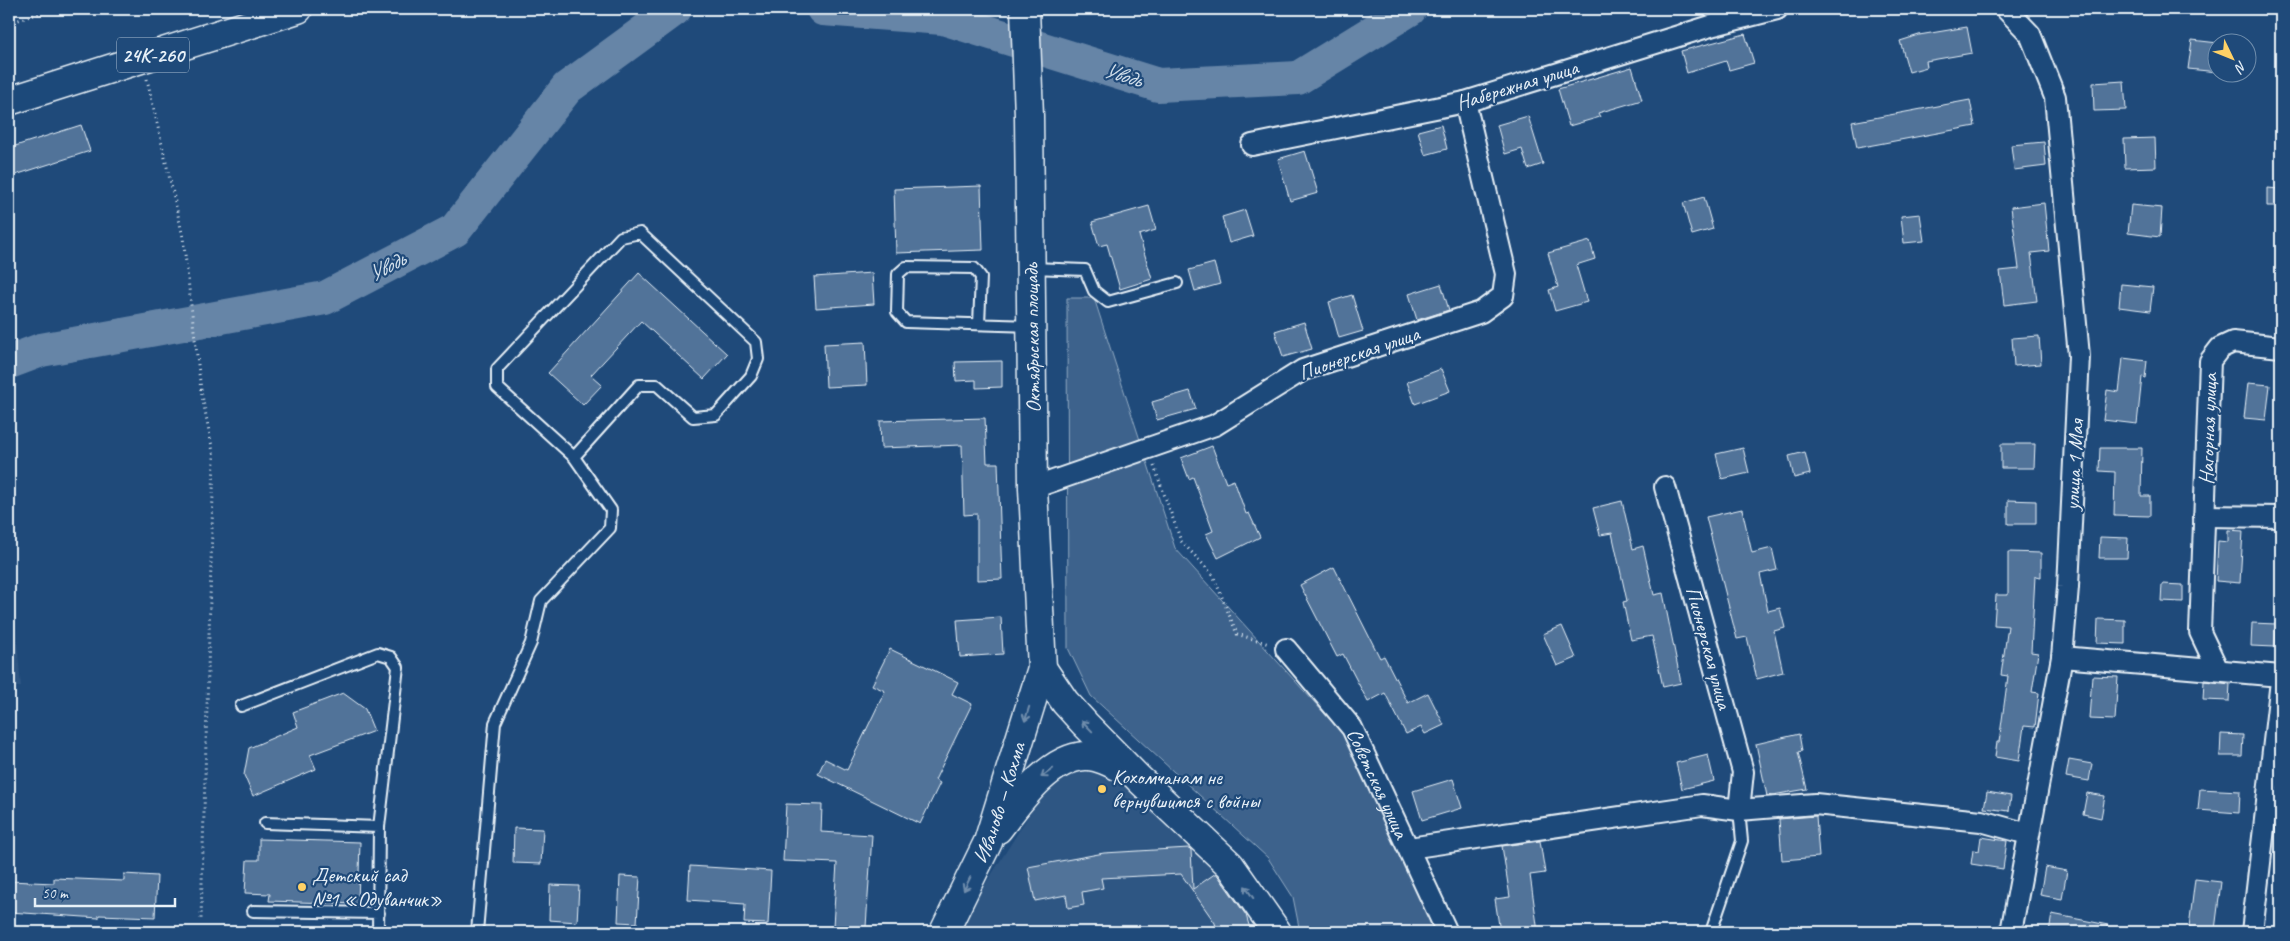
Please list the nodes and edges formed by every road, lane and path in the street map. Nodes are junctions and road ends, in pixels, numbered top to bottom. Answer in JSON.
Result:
{"nodes":[{"id":1,"x":53,"y":9,"type":"edge"},
{"id":2,"x":298,"y":9,"type":"edge"},
{"id":3,"x":1025,"y":9,"type":"edge"},
{"id":4,"x":1777,"y":9,"type":"edge"},
{"id":5,"x":2006,"y":9,"type":"edge"},
{"id":6,"x":9,"y":23,"type":"edge"},
{"id":7,"x":143,"y":58,"type":"junction"},
{"id":8,"x":9,"y":102,"type":"edge"},
{"id":9,"x":1465,"y":102,"type":"junction"},
{"id":10,"x":1252,"y":145,"type":"dead end"},
{"id":11,"x":1031,"y":268,"type":"junction"},
{"id":12,"x":1177,"y":283,"type":"dead end"},
{"id":13,"x":980,"y":324,"type":"junction"},
{"id":14,"x":1032,"y":326,"type":"junction"},
{"id":15,"x":2281,"y":347,"type":"edge"},
{"id":16,"x":1148,"y":447,"type":"junction"},
{"id":17,"x":574,"y":457,"type":"junction"},
{"id":18,"x":1665,"y":487,"type":"dead end"},
{"id":19,"x":1033,"y":488,"type":"junction"},
{"id":20,"x":2204,"y":516,"type":"junction"},
{"id":21,"x":2281,"y":517,"type":"edge"},
{"id":22,"x":1286,"y":649,"type":"joint"},
{"id":23,"x":2062,"y":657,"type":"junction"},
{"id":24,"x":1042,"y":668,"type":"junction"},
{"id":25,"x":2218,"y":670,"type":"junction"},
{"id":26,"x":2281,"y":676,"type":"edge"},
{"id":27,"x":2281,"y":681,"type":"edge"},
{"id":28,"x":241,"y":706,"type":"dead end"},
{"id":29,"x":1139,"y":779,"type":"junction"},
{"id":30,"x":1739,"y":810,"type":"junction"},
{"id":31,"x":265,"y":823,"type":"dead end"},
{"id":32,"x":379,"y":827,"type":"junction"},
{"id":33,"x":2028,"y":834,"type":"junction"},
{"id":34,"x":988,"y":842,"type":"junction"},
{"id":35,"x":1409,"y":848,"type":"junction"},
{"id":36,"x":253,"y":911,"type":"dead end"},
{"id":37,"x":379,"y":912,"type":"junction"},
{"id":38,"x":201,"y":919,"type":"dead end"},
{"id":39,"x":378,"y":932,"type":"edge"},
{"id":40,"x":477,"y":932,"type":"edge"},
{"id":41,"x":944,"y":932,"type":"edge"},
{"id":42,"x":1277,"y":932,"type":"edge"},
{"id":43,"x":1447,"y":932,"type":"edge"},
{"id":44,"x":1711,"y":932,"type":"edge"},
{"id":45,"x":2012,"y":932,"type":"edge"},
{"id":46,"x":2252,"y":932,"type":"edge"}],
"edges":[{"from":1,"to":6,"type":"path"},
{"from":2,"to":7,"type":"main road","number":"24К-260"},
{"from":3,"to":11,"type":"main road","name":"Октябрьская площадь"},
{"from":4,"to":9,"type":"street","name":"Набережная улица"},
{"from":5,"to":23,"type":"street","name":"улица 1 Мая"},
{"from":7,"to":8,"type":"main road","number":"24К-260"},
{"from":7,"to":38,"type":"path"},
{"from":9,"to":10,"type":"street","name":"Набережная улица"},
{"from":9,"to":16,"type":"street","name":"Пионерская улица"},
{"from":11,"to":12,"type":"lane"},
{"from":11,"to":14,"type":"main road","name":"Октябрьская площадь"},
{"from":13,"to":13,"type":"lane"},
{"from":13,"to":14,"type":"lane"},
{"from":14,"to":19,"type":"main road","name":"Октябрьская площадь"},
{"from":15,"to":20,"type":"street","name":"Нагорная улица"},
{"from":16,"to":19,"type":"street","name":"Пионерская улица"},
{"from":16,"to":22,"type":"path"},
{"from":17,"to":17,"type":"lane"},
{"from":17,"to":40,"type":"lane"},
{"from":18,"to":30,"type":"street","name":"Пионерская улица"},
{"from":19,"to":24,"type":"main road","name":"Октябрьская площадь"},
{"from":20,"to":21,"type":"street","name":"Нагорная улица"},
{"from":20,"to":25,"type":"street","name":"Нагорная улица"},
{"from":22,"to":35,"type":"street","name":"Советская улица"},
{"from":23,"to":25,"type":"street"},
{"from":23,"to":33,"type":"street","name":"улица 1 Мая"},
{"from":29,"to":24,"type":"main road","one_way":true},
{"from":24,"to":34,"type":"main road","name":"Иваново — Кохма","one_way":true},
{"from":25,"to":26,"type":"street"},
{"from":27,"to":46,"type":"street"},
{"from":28,"to":32,"type":"lane"},
{"from":29,"to":34,"type":"main road","one_way":true},
{"from":42,"to":29,"type":"main road","one_way":true},
{"from":30,"to":33,"type":"street"},
{"from":30,"to":35,"type":"street"},
{"from":30,"to":44,"type":"lane"},
{"from":31,"to":32,"type":"lane"},
{"from":32,"to":37,"type":"lane"},
{"from":33,"to":45,"type":"street","name":"улица 1 Мая"},
{"from":34,"to":41,"type":"main road","name":"Иваново — Кохма","one_way":true},
{"from":35,"to":43,"type":"street","name":"Советская улица"},
{"from":36,"to":37,"type":"lane"},
{"from":37,"to":39,"type":"lane"}]}
